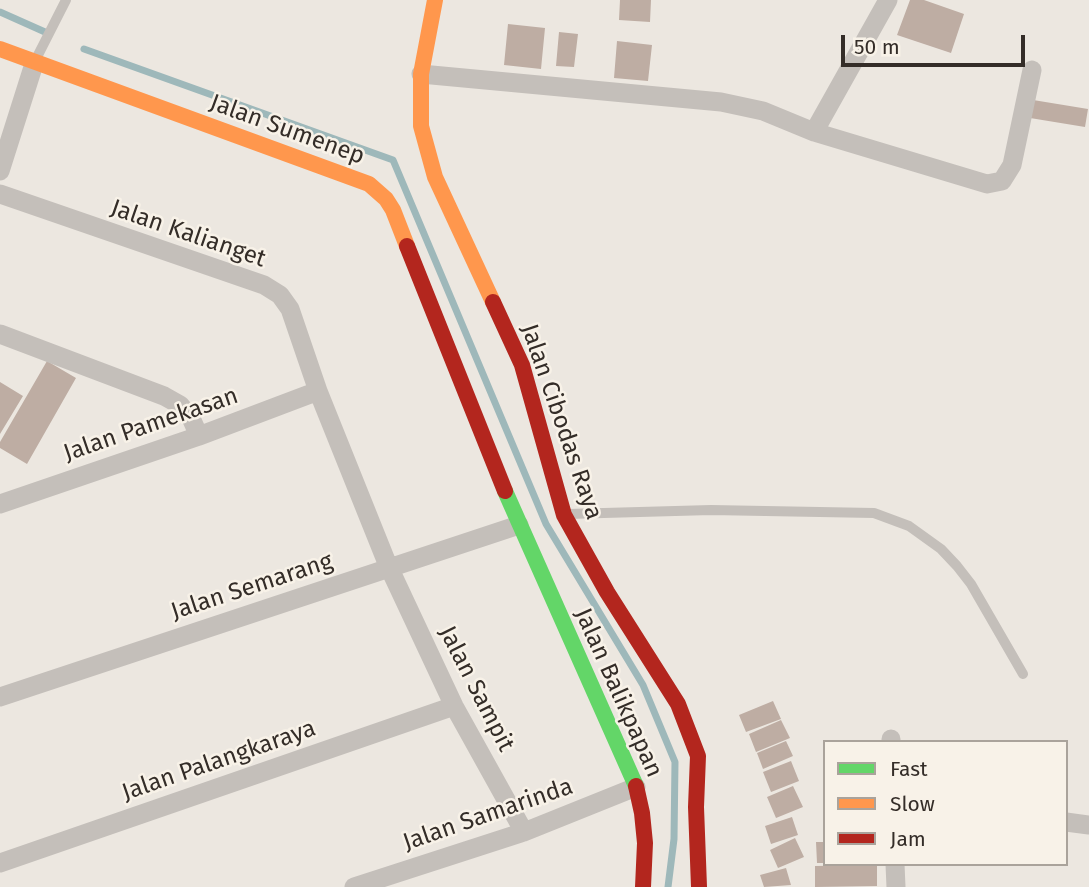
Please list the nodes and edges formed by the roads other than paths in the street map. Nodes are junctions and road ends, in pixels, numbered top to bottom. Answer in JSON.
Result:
{"nodes":[{"id":1,"x":66,"y":0,"type":"edge"},
{"id":2,"x":435,"y":0,"type":"edge"},
{"id":3,"x":888,"y":0,"type":"edge"},
{"id":4,"x":0,"y":49,"type":"edge"},
{"id":5,"x":34,"y":64,"type":"junction"},
{"id":6,"x":1032,"y":70,"type":"dead end"},
{"id":7,"x":421,"y":75,"type":"junction"},
{"id":8,"x":814,"y":132,"type":"junction"},
{"id":9,"x":0,"y":171,"type":"edge"},
{"id":10,"x":0,"y":194,"type":"edge"},
{"id":11,"x":0,"y":334,"type":"edge"},
{"id":12,"x":318,"y":391,"type":"junction"},
{"id":13,"x":199,"y":436,"type":"junction"},
{"id":14,"x":0,"y":504,"type":"edge"},
{"id":15,"x":564,"y":514,"type":"junction"},
{"id":16,"x":519,"y":525,"type":"junction"},
{"id":17,"x":389,"y":567,"type":"junction"},
{"id":18,"x":1023,"y":674,"type":"dead end"},
{"id":19,"x":0,"y":697,"type":"edge"},
{"id":20,"x":454,"y":706,"type":"junction"},
{"id":21,"x":636,"y":787,"type":"junction"},
{"id":22,"x":1068,"y":822,"type":"edge"},
{"id":23,"x":1089,"y":825,"type":"edge"},
{"id":24,"x":524,"y":832,"type":"junction"},
{"id":25,"x":0,"y":863,"type":"edge"},
{"id":26,"x":895,"y":866,"type":"edge"},
{"id":27,"x":354,"y":887,"type":"edge"},
{"id":28,"x":643,"y":887,"type":"edge"},
{"id":29,"x":699,"y":887,"type":"edge"},
{"id":30,"x":896,"y":887,"type":"edge"}],
"edges":[{"from":1,"to":5,"type":"lane"},
{"from":2,"to":7,"type":"street","name":"Jalan Cibodas Raya"},
{"from":3,"to":8,"type":"street"},
{"from":4,"to":5,"type":"street","name":"Jalan Sumenep"},
{"from":5,"to":9,"type":"street"},
{"from":5,"to":16,"type":"street","name":"Jalan Sumenep"},
{"from":6,"to":8,"type":"street"},
{"from":7,"to":8,"type":"street"},
{"from":7,"to":15,"type":"street","name":"Jalan Cibodas Raya"},
{"from":10,"to":12,"type":"street","name":"Jalan Kalianget"},
{"from":11,"to":13,"type":"street"},
{"from":12,"to":13,"type":"street","name":"Jalan Pamekasan"},
{"from":12,"to":17,"type":"street","name":"Jalan Kalianget"},
{"from":13,"to":14,"type":"street","name":"Jalan Pamekasan"},
{"from":15,"to":18,"type":"lane"},
{"from":15,"to":29,"type":"street","name":"Jalan Cibodas Raya"},
{"from":16,"to":17,"type":"street","name":"Jalan Semarang"},
{"from":16,"to":21,"type":"street","name":"Jalan Balikpapan"},
{"from":17,"to":19,"type":"street","name":"Jalan Semarang"},
{"from":17,"to":20,"type":"street","name":"Jalan Sampit"},
{"from":20,"to":24,"type":"street","name":"Jalan Sampit"},
{"from":20,"to":25,"type":"street","name":"Jalan Palangkaraya"},
{"from":21,"to":24,"type":"street","name":"Jalan Samarinda"},
{"from":21,"to":28,"type":"street","name":"Jalan Balikpapan"},
{"from":22,"to":23,"type":"street"},
{"from":24,"to":27,"type":"street","name":"Jalan Samarinda"},
{"from":26,"to":30,"type":"street"}]}
